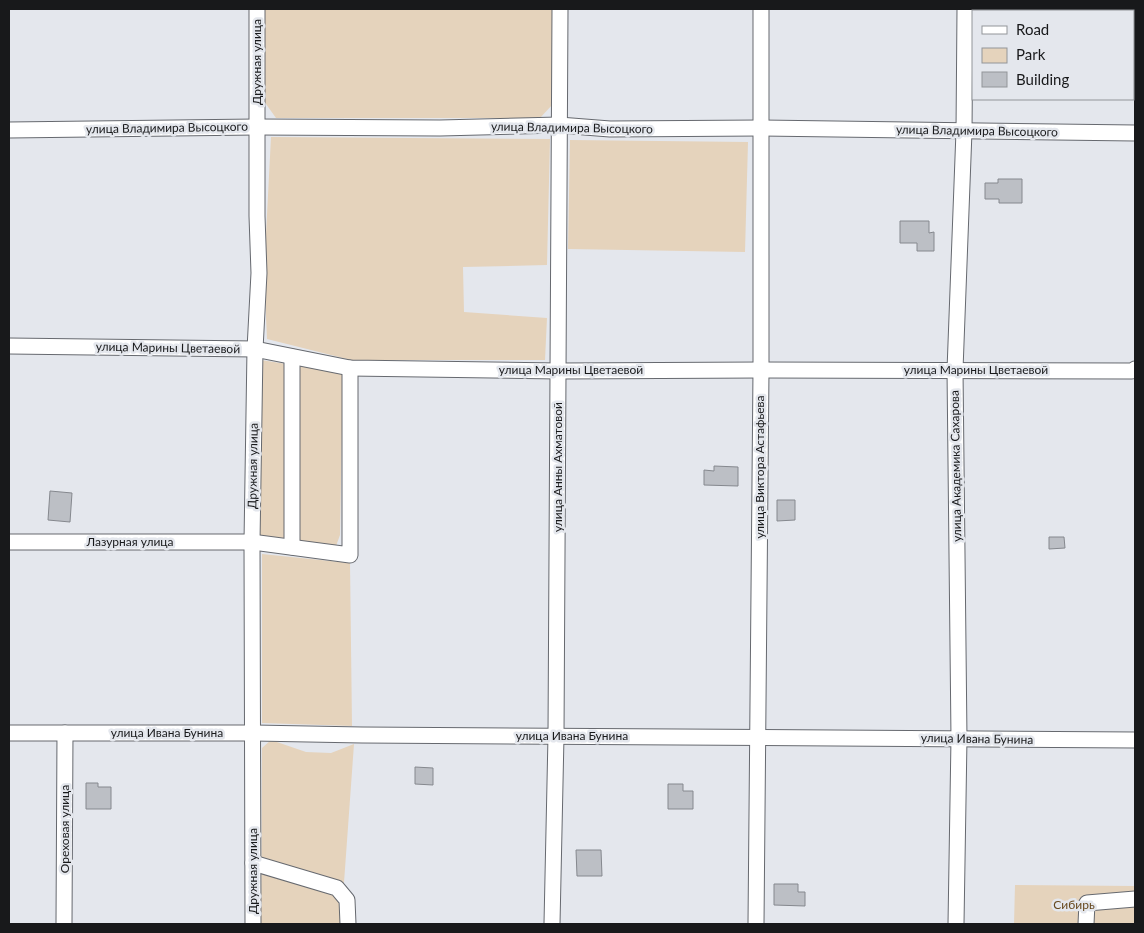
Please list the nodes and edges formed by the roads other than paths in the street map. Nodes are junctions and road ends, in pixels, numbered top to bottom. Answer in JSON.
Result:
{"nodes":[{"id":1,"x":257,"y":9,"type":"edge"},
{"id":2,"x":560,"y":9,"type":"edge"},
{"id":3,"x":761,"y":9,"type":"edge"},
{"id":4,"x":965,"y":9,"type":"edge"},
{"id":5,"x":258,"y":126,"type":"junction"},
{"id":6,"x":559,"y":126,"type":"junction"},
{"id":7,"x":760,"y":128,"type":"junction"},
{"id":8,"x":9,"y":130,"type":"edge"},
{"id":9,"x":964,"y":131,"type":"junction"},
{"id":10,"x":1135,"y":133,"type":"edge"},
{"id":11,"x":9,"y":346,"type":"edge"},
{"id":12,"x":255,"y":349,"type":"junction"},
{"id":13,"x":292,"y":357,"type":"junction"},
{"id":14,"x":350,"y":368,"type":"junction"},
{"id":15,"x":1135,"y":369,"type":"edge"},
{"id":16,"x":761,"y":370,"type":"junction"},
{"id":17,"x":955,"y":370,"type":"junction"},
{"id":18,"x":558,"y":371,"type":"junction"},
{"id":19,"x":9,"y":542,"type":"edge"},
{"id":20,"x":252,"y":542,"type":"junction"},
{"id":21,"x":292,"y":548,"type":"junction"},
{"id":22,"x":9,"y":733,"type":"edge"},
{"id":23,"x":65,"y":733,"type":"junction"},
{"id":24,"x":252,"y":733,"type":"junction"},
{"id":25,"x":556,"y":736,"type":"junction"},
{"id":26,"x":758,"y":738,"type":"junction"},
{"id":27,"x":958,"y":738,"type":"junction"},
{"id":28,"x":1135,"y":740,"type":"edge"},
{"id":29,"x":253,"y":863,"type":"junction"},
{"id":30,"x":1135,"y":899,"type":"edge"},
{"id":31,"x":64,"y":924,"type":"edge"},
{"id":32,"x":253,"y":924,"type":"edge"},
{"id":33,"x":348,"y":924,"type":"edge"},
{"id":34,"x":552,"y":924,"type":"edge"},
{"id":35,"x":756,"y":924,"type":"edge"},
{"id":36,"x":956,"y":924,"type":"edge"},
{"id":37,"x":1086,"y":924,"type":"edge"}],
"edges":[{"from":1,"to":5,"type":"street","name":"Дружная улица"},
{"from":2,"to":6,"type":"street","name":"улица Анны Ахматовой"},
{"from":3,"to":7,"type":"street","name":"улица Виктора Астафьева"},
{"from":4,"to":9,"type":"street","name":"улица Академика Сахарова"},
{"from":5,"to":6,"type":"street","name":"улица Владимира Высоцкого"},
{"from":5,"to":8,"type":"street","name":"улица Владимира Высоцкого"},
{"from":5,"to":12,"type":"street","name":"Дружная улица"},
{"from":6,"to":7,"type":"street","name":"улица Владимира Высоцкого"},
{"from":6,"to":18,"type":"street","name":"улица Анны Ахматовой"},
{"from":7,"to":9,"type":"street","name":"улица Владимира Высоцкого"},
{"from":7,"to":16,"type":"street","name":"улица Виктора Астафьева"},
{"from":9,"to":10,"type":"street","name":"улица Владимира Высоцкого"},
{"from":9,"to":17,"type":"street","name":"улица Академика Сахарова"},
{"from":11,"to":12,"type":"street","name":"улица Марины Цветаевой"},
{"from":12,"to":13,"type":"street","name":"улица Марины Цветаевой"},
{"from":12,"to":20,"type":"street","name":"Дружная улица"},
{"from":13,"to":14,"type":"street","name":"улица Марины Цветаевой"},
{"from":13,"to":21,"type":"street"},
{"from":14,"to":18,"type":"street","name":"улица Марины Цветаевой"},
{"from":14,"to":21,"type":"street","name":"Лазурная улица"},
{"from":15,"to":17,"type":"street","name":"улица Марины Цветаевой"},
{"from":16,"to":17,"type":"street","name":"улица Марины Цветаевой"},
{"from":16,"to":18,"type":"street","name":"улица Марины Цветаевой"},
{"from":16,"to":26,"type":"street","name":"улица Виктора Астафьева"},
{"from":17,"to":27,"type":"street","name":"улица Академика Сахарова"},
{"from":18,"to":25,"type":"street","name":"улица Анны Ахматовой"},
{"from":19,"to":20,"type":"street","name":"Лазурная улица"},
{"from":20,"to":21,"type":"street","name":"Лазурная улица"},
{"from":20,"to":24,"type":"street","name":"Дружная улица"},
{"from":22,"to":23,"type":"street","name":"улица Ивана Бунина"},
{"from":23,"to":24,"type":"street","name":"улица Ивана Бунина"},
{"from":23,"to":31,"type":"street","name":"Ореховая улица"},
{"from":24,"to":25,"type":"street","name":"улица Ивана Бунина"},
{"from":24,"to":29,"type":"street","name":"Дружная улица"},
{"from":25,"to":26,"type":"street","name":"улица Ивана Бунина"},
{"from":25,"to":34,"type":"street","name":"улица Анны Ахматовой"},
{"from":26,"to":27,"type":"street","name":"улица Ивана Бунина"},
{"from":26,"to":35,"type":"street","name":"улица Виктора Астафьева"},
{"from":27,"to":28,"type":"street","name":"улица Ивана Бунина"},
{"from":27,"to":36,"type":"street","name":"улица Академика Сахарова"},
{"from":29,"to":32,"type":"street","name":"Дружная улица"},
{"from":29,"to":33,"type":"street"},
{"from":30,"to":37,"type":"street"}]}
